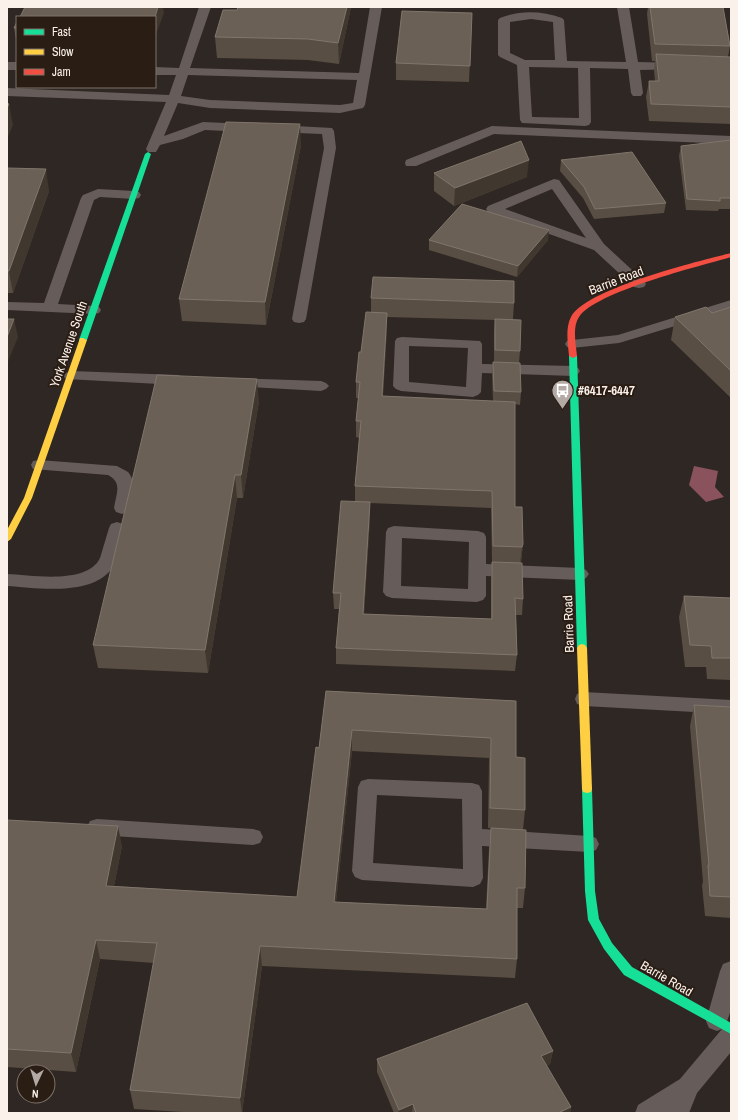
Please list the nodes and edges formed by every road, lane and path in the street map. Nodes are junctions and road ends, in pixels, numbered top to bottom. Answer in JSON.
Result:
{"nodes":[{"id":1,"x":205,"y":7,"type":"edge"},
{"id":2,"x":376,"y":7,"type":"edge"},
{"id":3,"x":623,"y":7,"type":"edge"},
{"id":4,"x":523,"y":63,"type":"junction"},
{"id":5,"x":561,"y":64,"type":"junction"},
{"id":6,"x":584,"y":65,"type":"junction"},
{"id":7,"x":634,"y":66,"type":"junction"},
{"id":8,"x":686,"y":67,"type":"edge"},
{"id":9,"x":156,"y":71,"type":"edge"},
{"id":10,"x":182,"y":72,"type":"junction"},
{"id":11,"x":364,"y":77,"type":"junction"},
{"id":12,"x":7,"y":92,"type":"edge"},
{"id":13,"x":638,"y":93,"type":"dead end"},
{"id":14,"x":174,"y":99,"type":"junction"},
{"id":15,"x":731,"y":140,"type":"edge"},
{"id":16,"x":156,"y":142,"type":"junction"},
{"id":17,"x":148,"y":154,"type":"joint"},
{"id":18,"x":411,"y":163,"type":"dead end"},
{"id":19,"x":134,"y":195,"type":"junction"},
{"id":20,"x":599,"y":247,"type":"junction"},
{"id":21,"x":731,"y":255,"type":"edge"},
{"id":22,"x":639,"y":284,"type":"junction"},
{"id":23,"x":731,"y":304,"type":"edge"},
{"id":24,"x":7,"y":306,"type":"edge"},
{"id":25,"x":50,"y":308,"type":"junction"},
{"id":26,"x":94,"y":310,"type":"junction"},
{"id":27,"x":300,"y":319,"type":"dead end"},
{"id":28,"x":572,"y":344,"type":"junction"},
{"id":29,"x":475,"y":368,"type":"junction"},
{"id":30,"x":573,"y":371,"type":"junction"},
{"id":31,"x":71,"y":376,"type":"junction"},
{"id":32,"x":196,"y":381,"type":"edge"},
{"id":33,"x":219,"y":382,"type":"edge"},
{"id":34,"x":321,"y":386,"type":"dead end"},
{"id":35,"x":39,"y":465,"type":"junction"},
{"id":36,"x":122,"y":508,"type":"dead end"},
{"id":37,"x":117,"y":528,"type":"dead end"},
{"id":38,"x":7,"y":539,"type":"edge"},
{"id":39,"x":477,"y":570,"type":"junction"},
{"id":40,"x":580,"y":574,"type":"junction"},
{"id":41,"x":7,"y":580,"type":"edge"},
{"id":42,"x":584,"y":699,"type":"junction"},
{"id":43,"x":731,"y":707,"type":"edge"},
{"id":44,"x":78,"y":826,"type":"edge"},
{"id":45,"x":253,"y":837,"type":"dead end"},
{"id":46,"x":472,"y":838,"type":"junction"},
{"id":47,"x":589,"y":844,"type":"junction"},
{"id":48,"x":731,"y":971,"type":"edge"},
{"id":49,"x":726,"y":1028,"type":"edge"},
{"id":50,"x":688,"y":1088,"type":"junction"},
{"id":51,"x":646,"y":1113,"type":"edge"},
{"id":52,"x":678,"y":1113,"type":"edge"}],
"edges":[{"from":1,"to":10,"type":"lane"},
{"from":2,"to":11,"type":"lane"},
{"from":3,"to":7,"type":"lane"},
{"from":4,"to":5,"type":"lane"},
{"from":4,"to":5,"type":"lane"},
{"from":4,"to":6,"type":"lane"},
{"from":5,"to":6,"type":"lane"},
{"from":6,"to":7,"type":"lane"},
{"from":7,"to":8,"type":"lane"},
{"from":7,"to":13,"type":"lane"},
{"from":9,"to":10,"type":"lane"},
{"from":10,"to":11,"type":"lane"},
{"from":10,"to":14,"type":"lane"},
{"from":11,"to":14,"type":"lane"},
{"from":12,"to":14,"type":"lane"},
{"from":14,"to":16,"type":"lane"},
{"from":15,"to":18,"type":"lane"},
{"from":16,"to":17,"type":"lane"},
{"from":16,"to":27,"type":"lane"},
{"from":17,"to":19,"type":"street","name":"York Avenue South"},
{"from":19,"to":25,"type":"lane"},
{"from":19,"to":26,"type":"street","name":"York Avenue South"},
{"from":20,"to":20,"type":"lane"},
{"from":20,"to":22,"type":"lane"},
{"from":21,"to":22,"type":"street","name":"Barrie Road"},
{"from":22,"to":28,"type":"street","name":"Barrie Road"},
{"from":23,"to":28,"type":"lane"},
{"from":24,"to":25,"type":"lane"},
{"from":25,"to":26,"type":"lane"},
{"from":26,"to":31,"type":"street","name":"York Avenue South"},
{"from":28,"to":30,"type":"street","name":"Barrie Road"},
{"from":29,"to":29,"type":"lane"},
{"from":29,"to":30,"type":"lane"},
{"from":30,"to":40,"type":"street","name":"Barrie Road"},
{"from":31,"to":32,"type":"lane"},
{"from":31,"to":35,"type":"street","name":"York Avenue South"},
{"from":33,"to":34,"type":"lane"},
{"from":35,"to":36,"type":"lane"},
{"from":35,"to":38,"type":"street","name":"York Avenue South"},
{"from":37,"to":41,"type":"lane"},
{"from":39,"to":39,"type":"lane"},
{"from":39,"to":40,"type":"lane"},
{"from":40,"to":42,"type":"street","name":"Barrie Road"},
{"from":42,"to":43,"type":"lane"},
{"from":42,"to":47,"type":"street","name":"Barrie Road"},
{"from":44,"to":45,"type":"lane"},
{"from":46,"to":46,"type":"lane"},
{"from":46,"to":47,"type":"lane"},
{"from":47,"to":49,"type":"street","name":"Barrie Road"},
{"from":48,"to":49,"type":"lane"},
{"from":49,"to":50,"type":"lane"},
{"from":50,"to":51,"type":"lane"},
{"from":50,"to":52,"type":"lane"}]}
